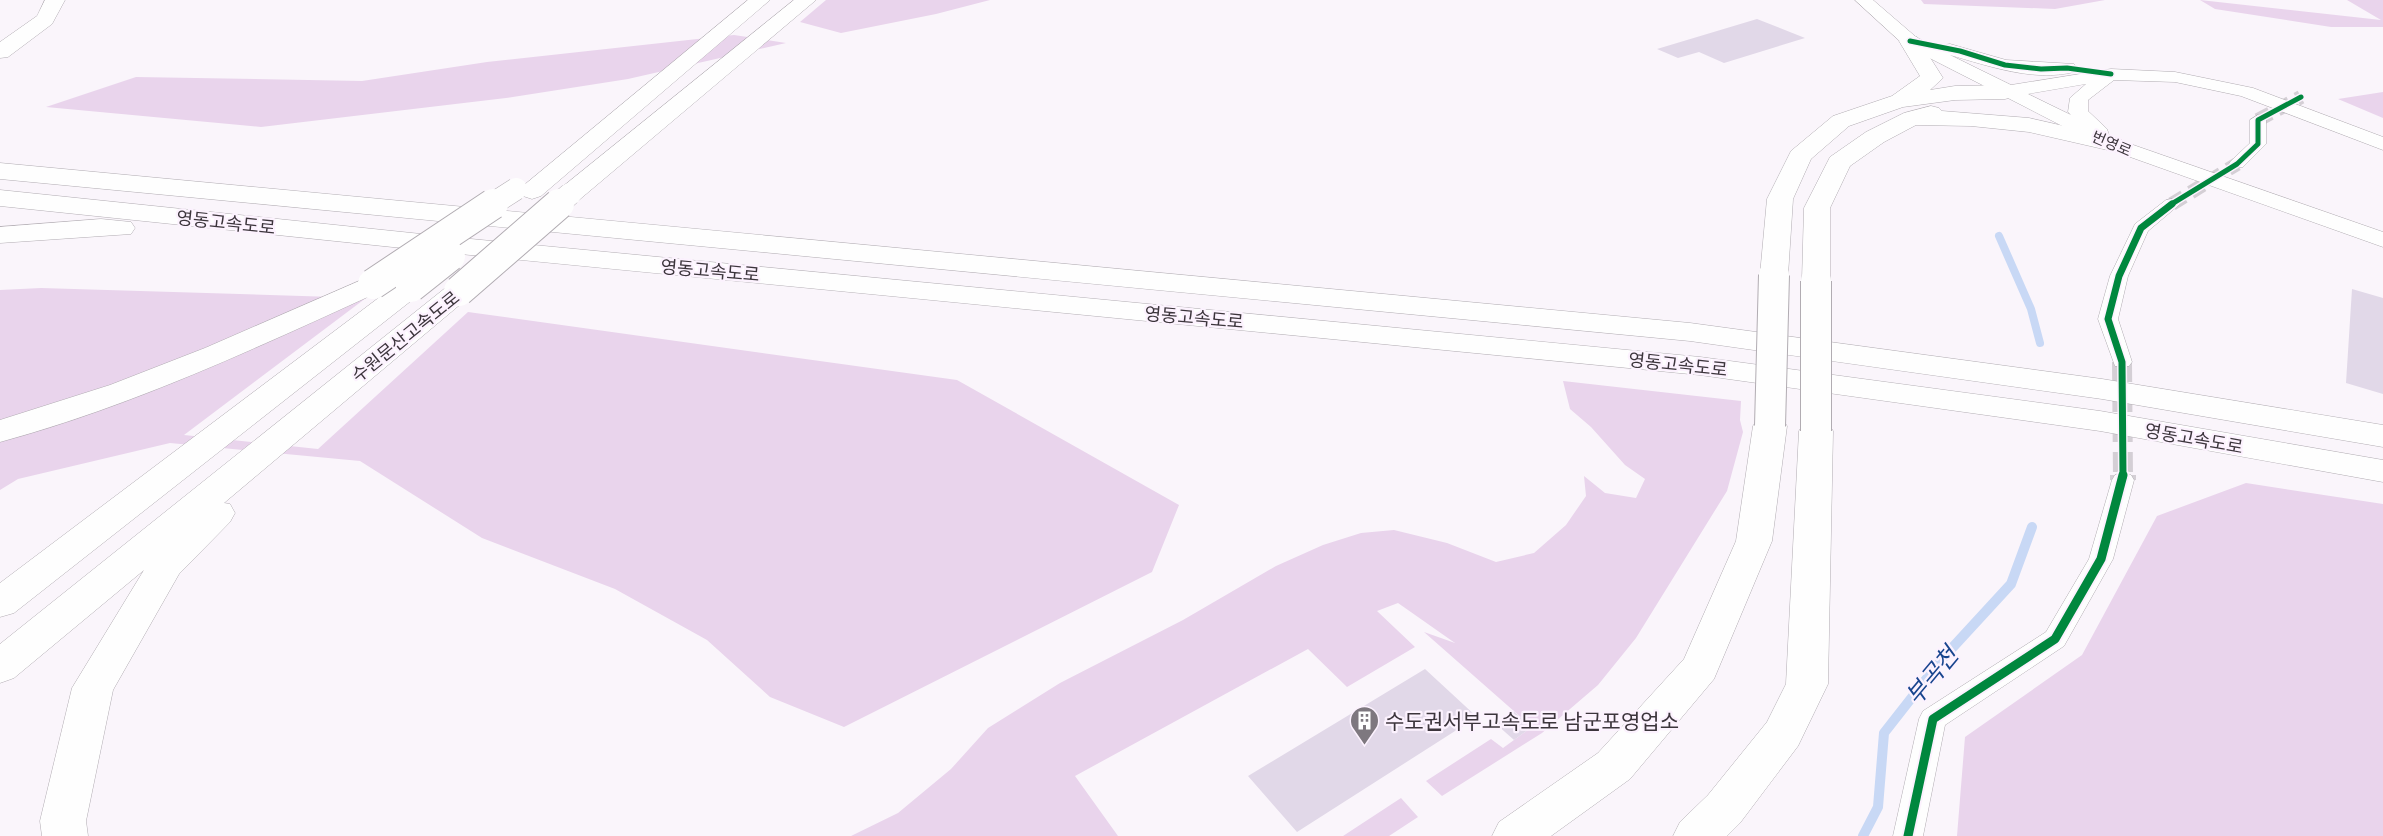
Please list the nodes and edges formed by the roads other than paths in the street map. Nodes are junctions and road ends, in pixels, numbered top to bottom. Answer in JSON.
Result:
{"nodes":[{"id":1,"x":33,"y":0,"type":"edge"},
{"id":2,"x":55,"y":0,"type":"edge"},
{"id":3,"x":760,"y":0,"type":"edge"},
{"id":4,"x":806,"y":0,"type":"edge"},
{"id":5,"x":1863,"y":0,"type":"edge"},
{"id":6,"x":0,"y":38,"type":"edge"},
{"id":7,"x":1910,"y":41,"type":"junction"},
{"id":8,"x":0,"y":52,"type":"edge"},
{"id":9,"x":2111,"y":74,"type":"junction"},
{"id":10,"x":2005,"y":92,"type":"junction"},
{"id":11,"x":1905,"y":110,"type":"junction"},
{"id":12,"x":2258,"y":120,"type":"dead end"},
{"id":13,"x":2112,"y":144,"type":"junction"},
{"id":14,"x":2383,"y":144,"type":"edge"},
{"id":15,"x":2237,"y":164,"type":"tunnel mouth"},
{"id":16,"x":0,"y":171,"type":"edge"},
{"id":17,"x":524,"y":190,"type":"junction"},
{"id":18,"x":0,"y":198,"type":"edge"},
{"id":19,"x":2172,"y":204,"type":"tunnel mouth"},
{"id":20,"x":0,"y":235,"type":"edge"},
{"id":21,"x":2383,"y":240,"type":"edge"},
{"id":22,"x":450,"y":245,"type":"junction"},
{"id":23,"x":2122,"y":362,"type":"tunnel mouth"},
{"id":24,"x":336,"y":392,"type":"junction"},
{"id":25,"x":0,"y":431,"type":"edge"},
{"id":26,"x":2383,"y":436,"type":"edge"},
{"id":27,"x":2383,"y":471,"type":"edge"},
{"id":28,"x":2123,"y":480,"type":"tunnel mouth"},
{"id":29,"x":0,"y":603,"type":"edge"},
{"id":30,"x":0,"y":667,"type":"edge"},
{"id":31,"x":65,"y":836,"type":"edge"},
{"id":32,"x":1515,"y":836,"type":"edge"},
{"id":33,"x":1696,"y":836,"type":"edge"},
{"id":34,"x":1908,"y":836,"type":"edge"}],
"edges":[{"from":1,"to":6,"type":"highway"},
{"from":2,"to":8,"type":"highway"},
{"from":3,"to":17,"type":"highway"},
{"from":4,"to":24,"type":"highway","name":"수원문산고속도로","bridge":true},
{"from":5,"to":7,"type":"street","name":"번영로"},
{"from":7,"to":9,"type":"street"},
{"from":7,"to":10,"type":"street","name":"번영로"},
{"from":7,"to":11,"type":"highway"},
{"from":9,"to":10,"type":"street"},
{"from":9,"to":13,"type":"street"},
{"from":9,"to":14,"type":"street"},
{"from":10,"to":11,"type":"highway"},
{"from":10,"to":13,"type":"street","name":"번영로"},
{"from":11,"to":13,"type":"highway"},
{"from":11,"to":32,"type":"highway","bridge":true},
{"from":11,"to":33,"type":"highway","bridge":true},
{"from":12,"to":15,"type":"street"},
{"from":13,"to":21,"type":"street","name":"번영로"},
{"from":16,"to":26,"type":"highway","name":"영동고속도로"},
{"from":17,"to":25,"type":"highway","bridge":true},
{"from":17,"to":29,"type":"highway","name":"수원문산고속도로","bridge":true},
{"from":18,"to":22,"type":"highway","name":"영동고속도로"},
{"from":19,"to":23,"type":"street"},
{"from":20,"to":22,"type":"highway"},
{"from":22,"to":27,"type":"highway","name":"영동고속도로"},
{"from":24,"to":30,"type":"highway","name":"수원문산고속도로"},
{"from":24,"to":31,"type":"highway"},
{"from":28,"to":34,"type":"street"}]}
